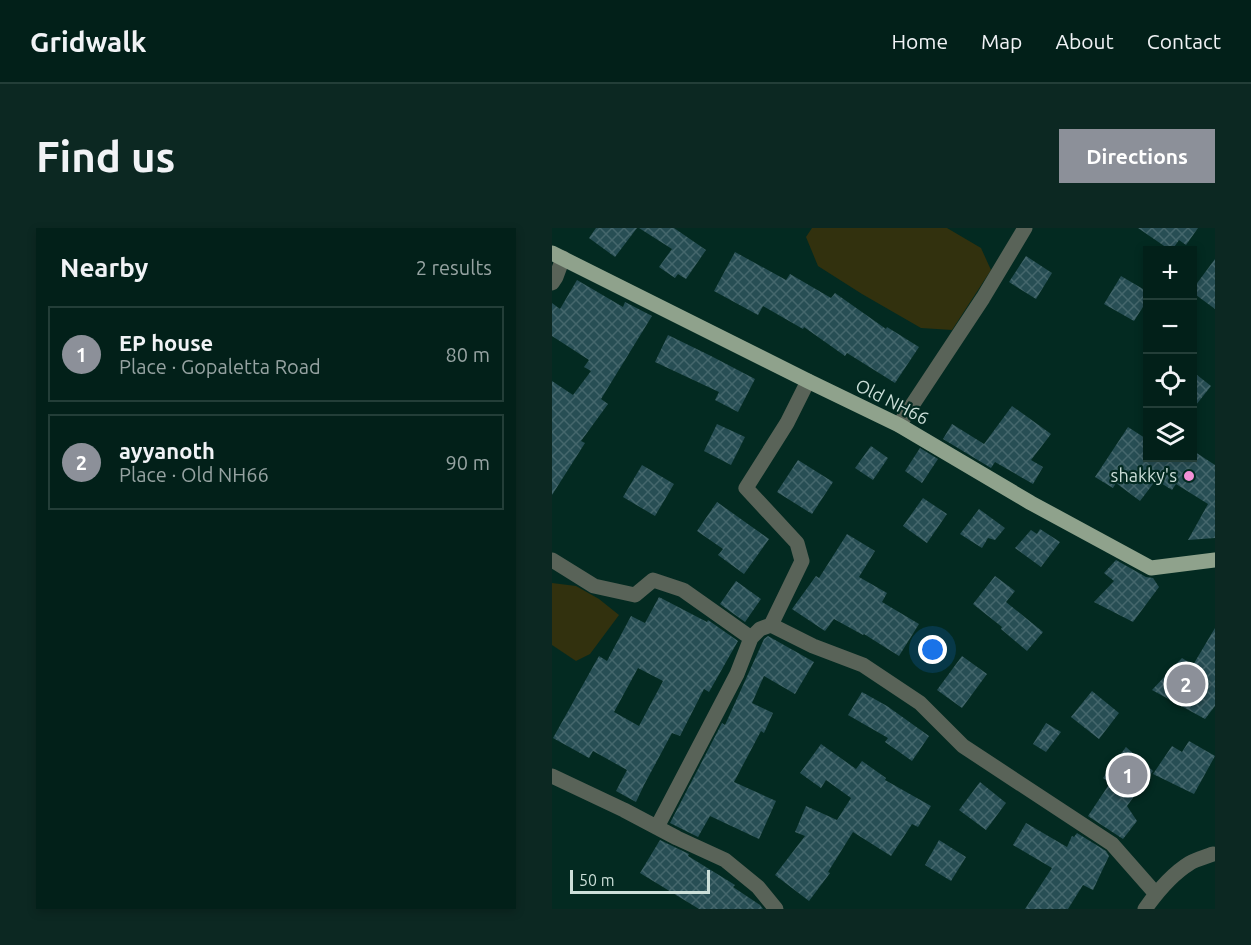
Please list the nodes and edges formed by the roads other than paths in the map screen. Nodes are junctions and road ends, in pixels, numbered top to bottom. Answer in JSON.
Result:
{"nodes":[{"id":1,"x":1024,"y":228,"type":"edge"},
{"id":2,"x":557,"y":255,"type":"edge"},
{"id":3,"x":552,"y":283,"type":"edge"},
{"id":4,"x":808,"y":381,"type":"junction"},
{"id":5,"x":899,"y":425,"type":"junction"},
{"id":6,"x":552,"y":560,"type":"edge"},
{"id":7,"x":1215,"y":560,"type":"edge"},
{"id":8,"x":771,"y":626,"type":"junction"},
{"id":9,"x":751,"y":638,"type":"junction"},
{"id":10,"x":552,"y":776,"type":"edge"},
{"id":11,"x":657,"y":827,"type":"junction"},
{"id":12,"x":1214,"y":854,"type":"edge"},
{"id":13,"x":1156,"y":894,"type":"junction"},
{"id":14,"x":776,"y":909,"type":"edge"},
{"id":15,"x":1145,"y":909,"type":"edge"}],
"edges":[{"from":1,"to":5,"type":"street"},
{"from":2,"to":3,"type":"street"},
{"from":2,"to":4,"type":"main road","name":"Old NH66"},
{"from":4,"to":5,"type":"main road","name":"Old NH66"},
{"from":4,"to":8,"type":"street"},
{"from":5,"to":7,"type":"main road","name":"Old NH66"},
{"from":6,"to":9,"type":"street"},
{"from":8,"to":9,"type":"street"},
{"from":8,"to":13,"type":"street"},
{"from":9,"to":11,"type":"street"},
{"from":10,"to":11,"type":"street"},
{"from":11,"to":14,"type":"street"},
{"from":12,"to":13,"type":"street"},
{"from":13,"to":15,"type":"street"}]}
